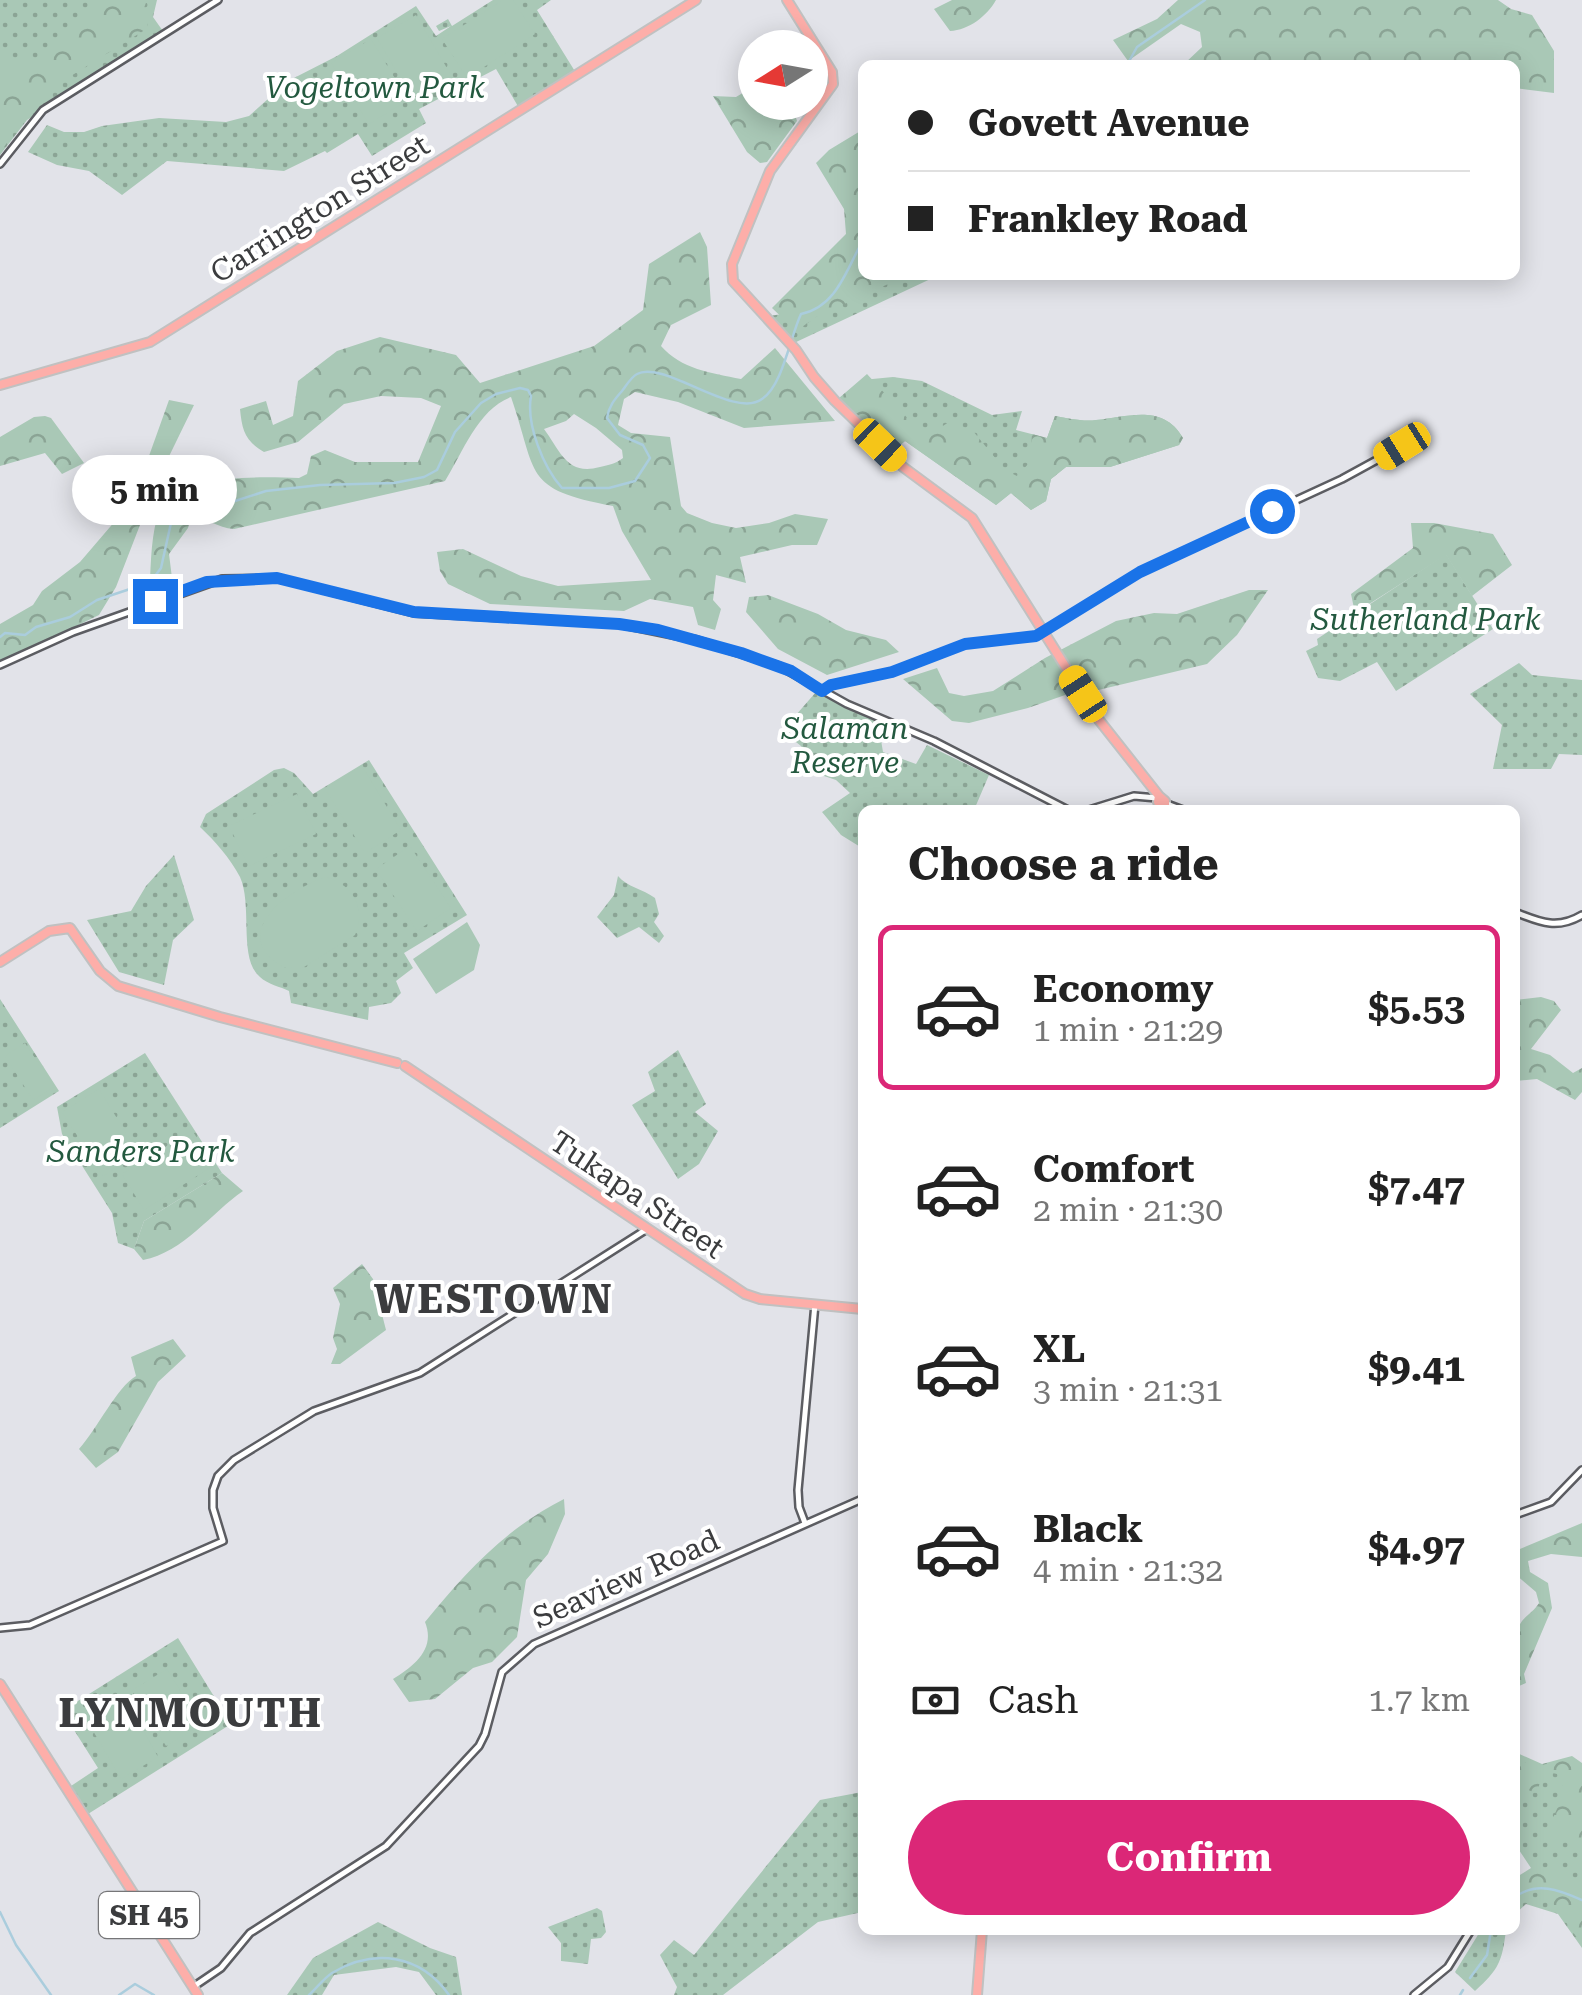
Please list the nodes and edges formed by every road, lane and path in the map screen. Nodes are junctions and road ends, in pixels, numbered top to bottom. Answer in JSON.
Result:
{"nodes":[{"id":1,"x":218,"y":0,"type":"edge"},
{"id":2,"x":696,"y":0,"type":"edge"},
{"id":3,"x":787,"y":0,"type":"edge"},
{"id":4,"x":0,"y":164,"type":"edge"},
{"id":5,"x":0,"y":385,"type":"edge"},
{"id":6,"x":1416,"y":442,"type":"dead end"},
{"id":7,"x":1044,"y":632,"type":"junction"},
{"id":8,"x":0,"y":665,"type":"edge"},
{"id":9,"x":822,"y":691,"type":"junction"},
{"id":10,"x":1162,"y":803,"type":"edge"},
{"id":11,"x":1058,"y":805,"type":"edge"},
{"id":12,"x":1105,"y":805,"type":"edge"},
{"id":13,"x":1520,"y":914,"type":"edge"},
{"id":14,"x":1582,"y":915,"type":"edge"},
{"id":15,"x":0,"y":962,"type":"edge"},
{"id":16,"x":647,"y":1229,"type":"junction"},
{"id":17,"x":815,"y":1304,"type":"junction"},
{"id":18,"x":858,"y":1309,"type":"edge"},
{"id":19,"x":1582,"y":1470,"type":"edge"},
{"id":20,"x":858,"y":1501,"type":"edge"},
{"id":21,"x":1520,"y":1514,"type":"edge"},
{"id":22,"x":805,"y":1523,"type":"junction"},
{"id":23,"x":0,"y":1628,"type":"edge"},
{"id":24,"x":0,"y":1684,"type":"edge"},
{"id":25,"x":982,"y":1935,"type":"edge"},
{"id":26,"x":1468,"y":1935,"type":"edge"},
{"id":27,"x":195,"y":1991,"type":"edge"},
{"id":28,"x":978,"y":1995,"type":"edge"},
{"id":29,"x":1414,"y":1995,"type":"edge"}],
"edges":[{"from":1,"to":4,"type":"street"},
{"from":2,"to":5,"type":"main road","name":"Carrington Street"},
{"from":3,"to":7,"type":"main road"},
{"from":6,"to":7,"type":"street"},
{"from":7,"to":9,"type":"street"},
{"from":7,"to":10,"type":"main road"},
{"from":8,"to":9,"type":"street"},
{"from":9,"to":11,"type":"street"},
{"from":10,"to":12,"type":"street"},
{"from":13,"to":14,"type":"street"},
{"from":15,"to":16,"type":"main road","name":"Tukapa Street"},
{"from":16,"to":17,"type":"main road","name":"Tukapa Street"},
{"from":16,"to":23,"type":"street"},
{"from":17,"to":18,"type":"main road","name":"Tukapa Street"},
{"from":17,"to":22,"type":"street"},
{"from":19,"to":21,"type":"street"},
{"from":20,"to":22,"type":"street","name":"Seaview Road"},
{"from":22,"to":27,"type":"street","name":"Seaview Road"},
{"from":24,"to":27,"type":"main road","number":"SH 45"},
{"from":25,"to":28,"type":"main road"},
{"from":26,"to":29,"type":"street"}]}
